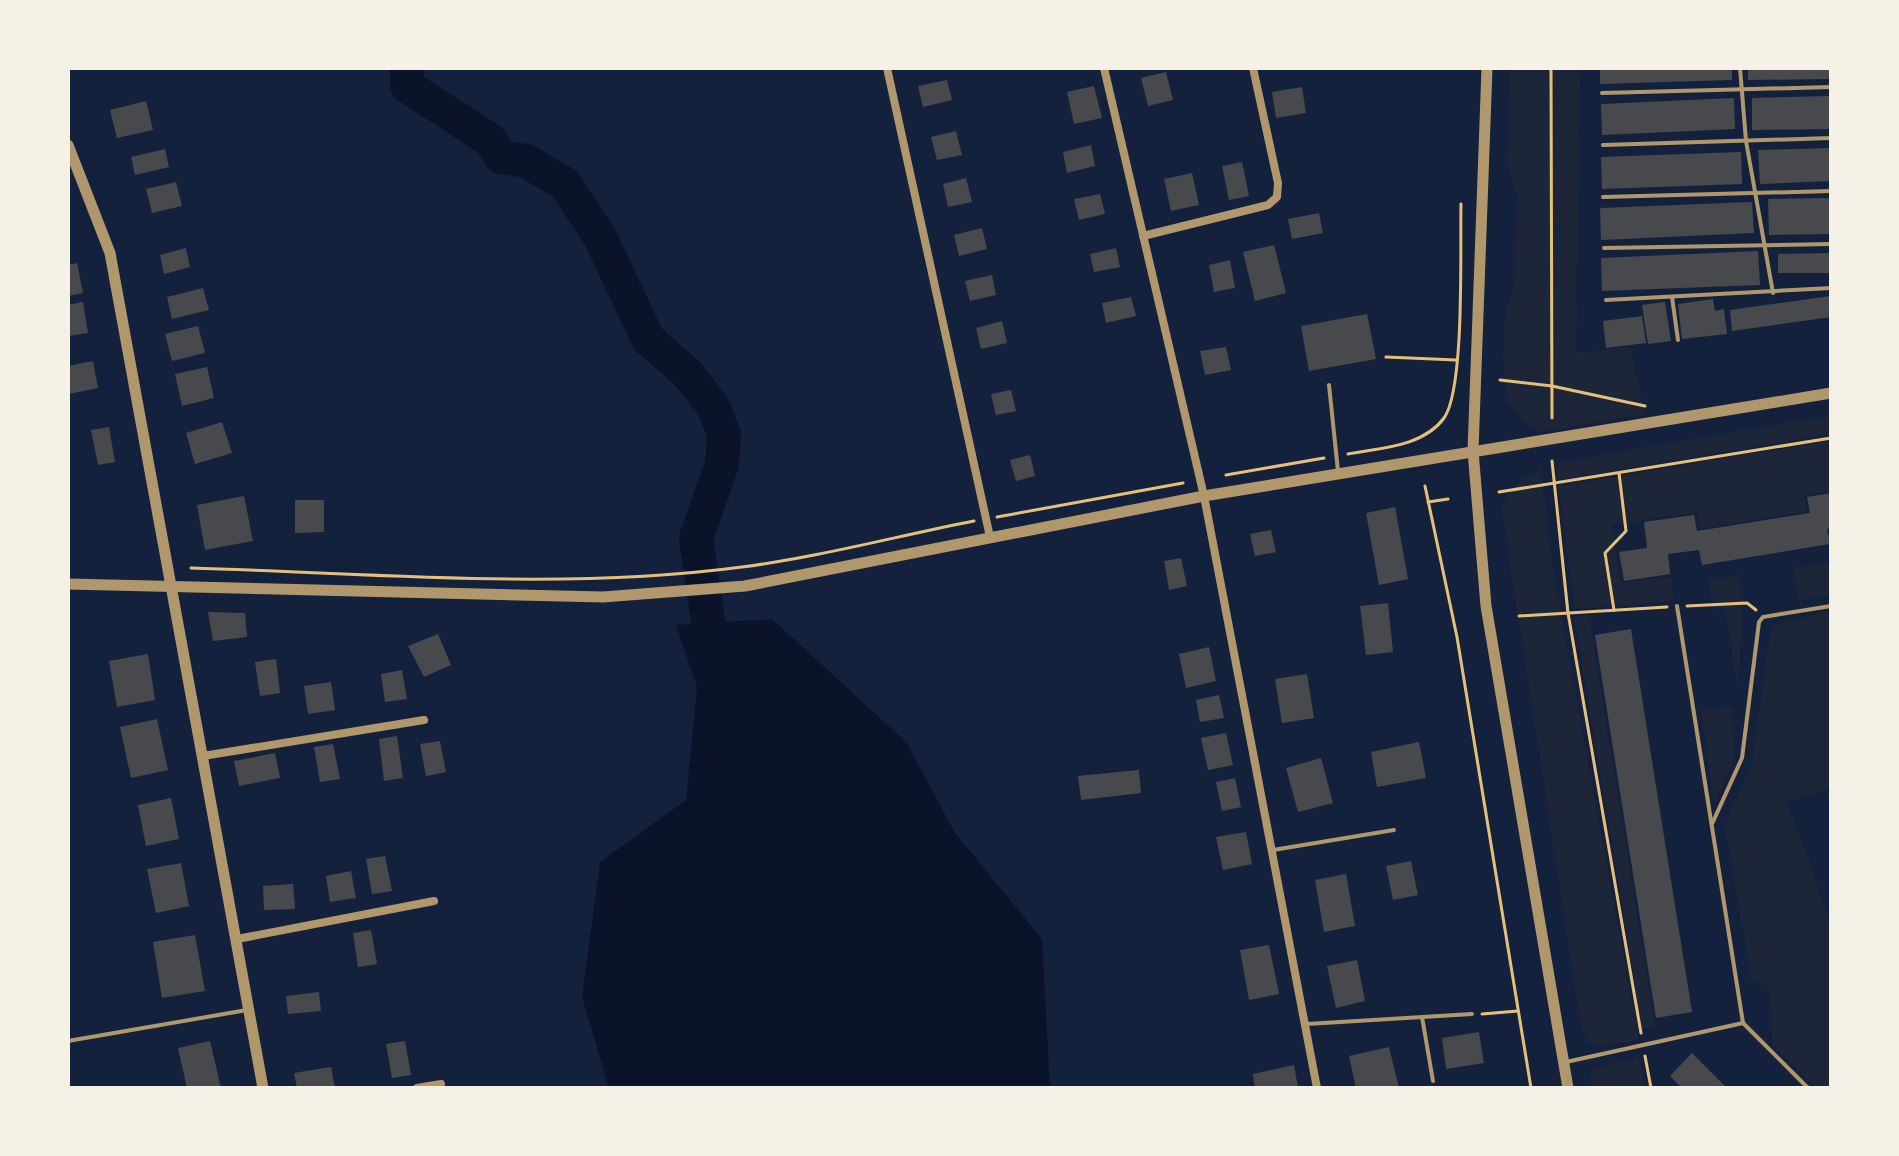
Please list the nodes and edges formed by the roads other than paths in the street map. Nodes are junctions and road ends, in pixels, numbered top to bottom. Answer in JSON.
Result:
{"nodes":[{"id":1,"x":887,"y":68,"type":"edge"},
{"id":2,"x":1104,"y":68,"type":"edge"},
{"id":3,"x":1253,"y":68,"type":"edge"},
{"id":4,"x":1487,"y":68,"type":"edge"},
{"id":5,"x":1740,"y":68,"type":"edge"},
{"id":6,"x":1831,"y":87,"type":"edge"},
{"id":7,"x":1742,"y":88,"type":"junction"},
{"id":8,"x":1602,"y":93,"type":"dead end"},
{"id":9,"x":1831,"y":138,"type":"edge"},
{"id":10,"x":1746,"y":141,"type":"junction"},
{"id":11,"x":68,"y":145,"type":"edge"},
{"id":12,"x":1603,"y":145,"type":"dead end"},
{"id":13,"x":1831,"y":191,"type":"edge"},
{"id":14,"x":1756,"y":193,"type":"junction"},
{"id":15,"x":1603,"y":197,"type":"dead end"},
{"id":16,"x":1143,"y":236,"type":"junction"},
{"id":17,"x":1766,"y":244,"type":"junction"},
{"id":18,"x":1831,"y":244,"type":"edge"},
{"id":19,"x":1604,"y":248,"type":"dead end"},
{"id":20,"x":1831,"y":288,"type":"edge"},
{"id":21,"x":1773,"y":293,"type":"junction"},
{"id":22,"x":1672,"y":297,"type":"junction"},
{"id":23,"x":1606,"y":300,"type":"dead end"},
{"id":24,"x":1678,"y":340,"type":"dead end"},
{"id":25,"x":1329,"y":385,"type":"dead end"},
{"id":26,"x":1831,"y":393,"type":"edge"},
{"id":27,"x":1473,"y":451,"type":"junction"},
{"id":28,"x":1338,"y":474,"type":"junction"},
{"id":29,"x":1204,"y":496,"type":"junction"},
{"id":30,"x":990,"y":537,"type":"junction"},
{"id":31,"x":68,"y":584,"type":"edge"},
{"id":32,"x":173,"y":587,"type":"junction"},
{"id":33,"x":1677,"y":606,"type":"road end"},
{"id":34,"x":1831,"y":606,"type":"edge"},
{"id":35,"x":424,"y":720,"type":"dead end"},
{"id":36,"x":203,"y":756,"type":"junction"},
{"id":37,"x":1711,"y":826,"type":"junction"},
{"id":38,"x":1394,"y":830,"type":"dead end"},
{"id":39,"x":1271,"y":851,"type":"junction"},
{"id":40,"x":434,"y":901,"type":"dead end"},
{"id":41,"x":237,"y":939,"type":"junction"},
{"id":42,"x":249,"y":1009,"type":"junction"},
{"id":43,"x":1472,"y":1014,"type":"road end"},
{"id":44,"x":1422,"y":1017,"type":"junction"},
{"id":45,"x":1743,"y":1023,"type":"junction"},
{"id":46,"x":1305,"y":1025,"type":"junction"},
{"id":47,"x":68,"y":1041,"type":"edge"},
{"id":48,"x":1564,"y":1062,"type":"junction"},
{"id":49,"x":1433,"y":1081,"type":"dead end"},
{"id":50,"x":441,"y":1084,"type":"dead end"},
{"id":51,"x":263,"y":1088,"type":"edge"},
{"id":52,"x":417,"y":1088,"type":"edge"},
{"id":53,"x":1317,"y":1088,"type":"edge"},
{"id":54,"x":1568,"y":1088,"type":"edge"},
{"id":55,"x":1808,"y":1088,"type":"edge"}],
"edges":[{"from":1,"to":30,"type":"street"},
{"from":2,"to":16,"type":"street"},
{"from":3,"to":16,"type":"street"},
{"from":4,"to":27,"type":"street"},
{"from":5,"to":7,"type":"lane"},
{"from":6,"to":7,"type":"lane"},
{"from":7,"to":8,"type":"lane"},
{"from":7,"to":10,"type":"lane"},
{"from":9,"to":10,"type":"lane"},
{"from":10,"to":12,"type":"lane"},
{"from":10,"to":14,"type":"lane"},
{"from":11,"to":32,"type":"street"},
{"from":13,"to":14,"type":"lane"},
{"from":14,"to":15,"type":"lane"},
{"from":14,"to":17,"type":"lane"},
{"from":16,"to":29,"type":"street"},
{"from":17,"to":18,"type":"lane"},
{"from":17,"to":19,"type":"lane"},
{"from":17,"to":21,"type":"lane"},
{"from":20,"to":21,"type":"lane"},
{"from":21,"to":22,"type":"lane"},
{"from":22,"to":23,"type":"lane"},
{"from":22,"to":24,"type":"lane"},
{"from":25,"to":28,"type":"lane"},
{"from":26,"to":27,"type":"street"},
{"from":27,"to":28,"type":"street"},
{"from":27,"to":48,"type":"street"},
{"from":28,"to":29,"type":"street"},
{"from":29,"to":30,"type":"street"},
{"from":29,"to":39,"type":"street"},
{"from":30,"to":32,"type":"street"},
{"from":31,"to":32,"type":"street"},
{"from":32,"to":36,"type":"street"},
{"from":33,"to":37,"type":"lane"},
{"from":34,"to":37,"type":"lane"},
{"from":35,"to":36,"type":"street"},
{"from":36,"to":41,"type":"street"},
{"from":37,"to":45,"type":"lane"},
{"from":38,"to":39,"type":"lane"},
{"from":39,"to":46,"type":"street"},
{"from":40,"to":41,"type":"street"},
{"from":41,"to":42,"type":"street"},
{"from":42,"to":47,"type":"lane"},
{"from":42,"to":51,"type":"street"},
{"from":43,"to":44,"type":"lane"},
{"from":44,"to":46,"type":"lane"},
{"from":44,"to":49,"type":"lane"},
{"from":45,"to":48,"type":"lane"},
{"from":45,"to":55,"type":"lane"},
{"from":46,"to":53,"type":"street"},
{"from":48,"to":54,"type":"street"},
{"from":50,"to":52,"type":"street"}]}
